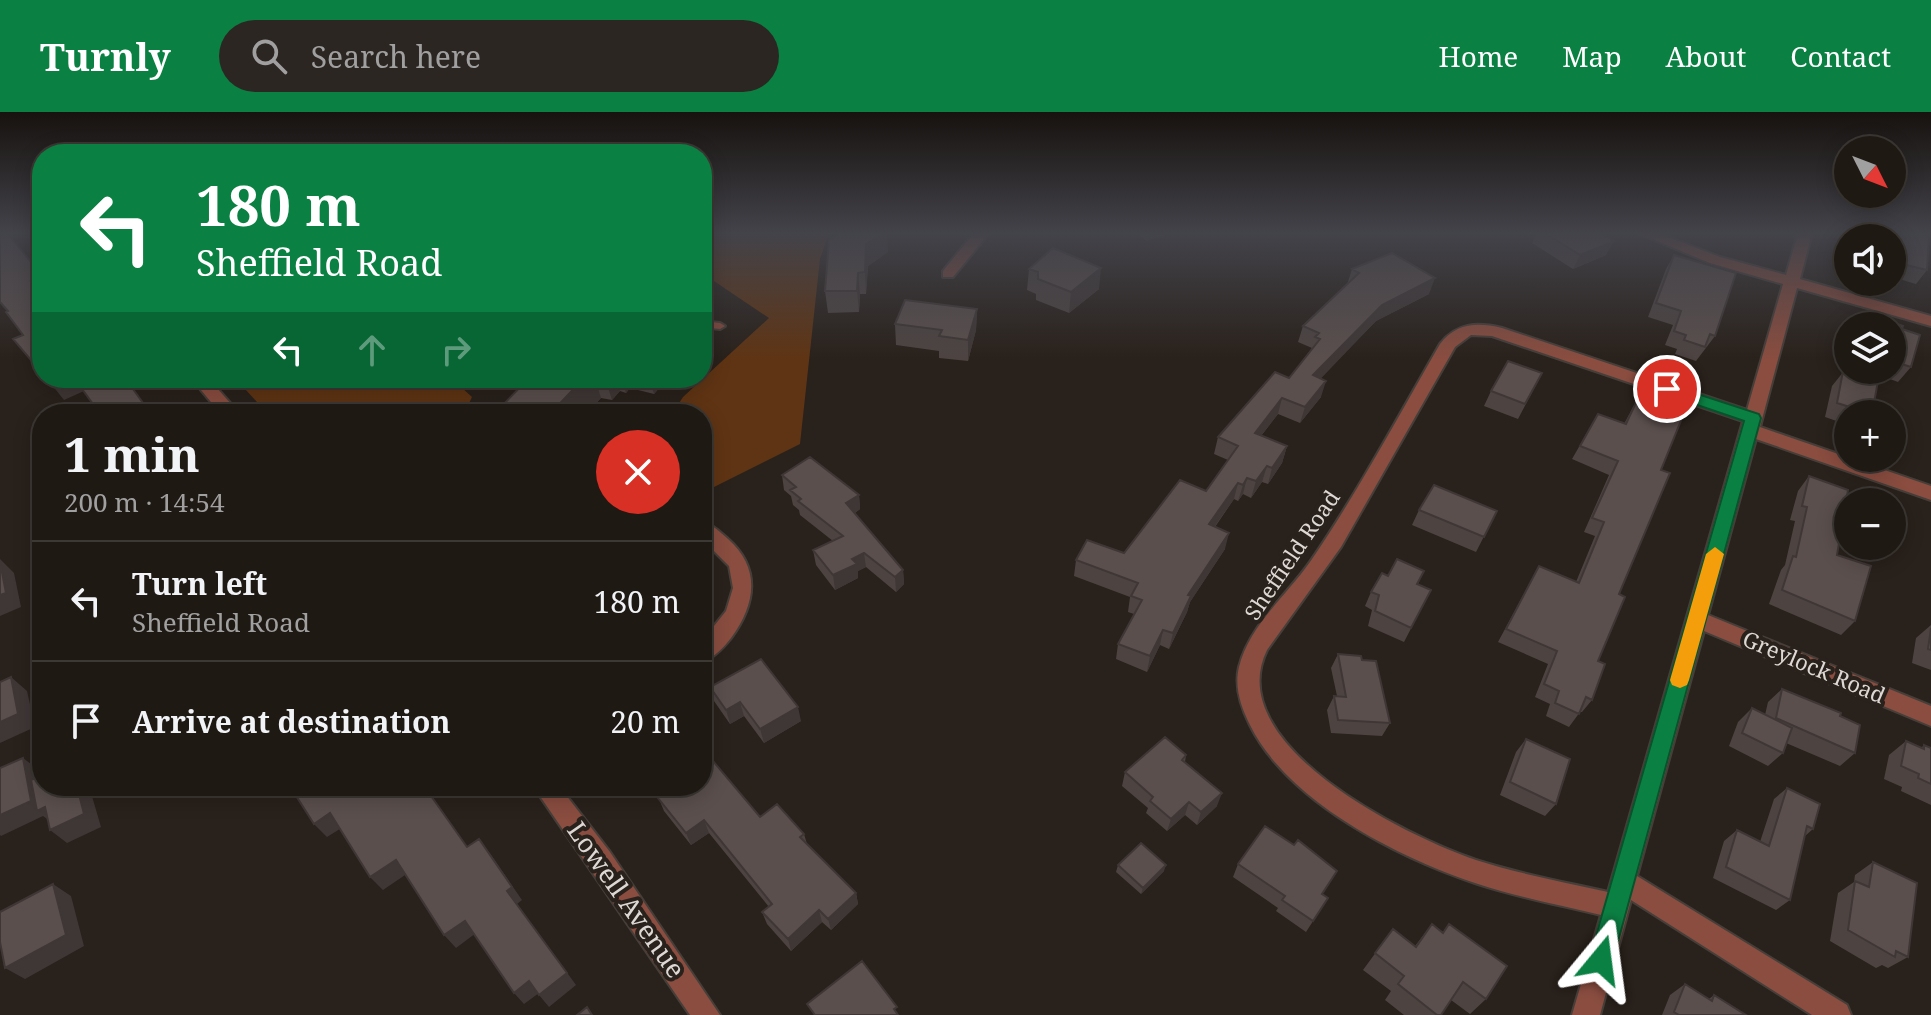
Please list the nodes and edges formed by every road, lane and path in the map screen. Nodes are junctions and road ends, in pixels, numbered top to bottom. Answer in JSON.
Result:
{"nodes":[{"id":1,"x":1767,"y":275,"type":"edge"},
{"id":2,"x":1793,"y":275,"type":"edge"},
{"id":3,"x":1791,"y":282,"type":"junction"},
{"id":4,"x":1931,"y":321,"type":"edge"},
{"id":5,"x":712,"y":325,"type":"edge"},
{"id":6,"x":720,"y":326,"type":"dead end"},
{"id":7,"x":208,"y":388,"type":"edge"},
{"id":8,"x":222,"y":404,"type":"edge"},
{"id":9,"x":1751,"y":424,"type":"junction"},
{"id":10,"x":1931,"y":493,"type":"edge"},
{"id":11,"x":712,"y":537,"type":"edge"},
{"id":12,"x":1697,"y":619,"type":"junction"},
{"id":13,"x":712,"y":643,"type":"edge"},
{"id":14,"x":1931,"y":716,"type":"edge"},
{"id":15,"x":553,"y":796,"type":"edge"},
{"id":16,"x":1620,"y":894,"type":"junction"},
{"id":17,"x":706,"y":1015,"type":"edge"},
{"id":18,"x":1586,"y":1015,"type":"edge"},
{"id":19,"x":1837,"y":1015,"type":"edge"}],
"edges":[{"from":1,"to":3,"type":"street"},
{"from":2,"to":3,"type":"street"},
{"from":3,"to":4,"type":"street"},
{"from":3,"to":9,"type":"street"},
{"from":5,"to":6,"type":"lane"},
{"from":7,"to":8,"type":"street"},
{"from":9,"to":10,"type":"street","name":"Sheffield Road"},
{"from":9,"to":12,"type":"street"},
{"from":9,"to":16,"type":"street","name":"Sheffield Road"},
{"from":11,"to":13,"type":"street"},
{"from":12,"to":14,"type":"street","name":"Greylock Road"},
{"from":12,"to":16,"type":"street"},
{"from":15,"to":17,"type":"street","name":"Lowell Avenue"},
{"from":16,"to":18,"type":"street"},
{"from":16,"to":19,"type":"street","name":"Sheffield Road"}]}
